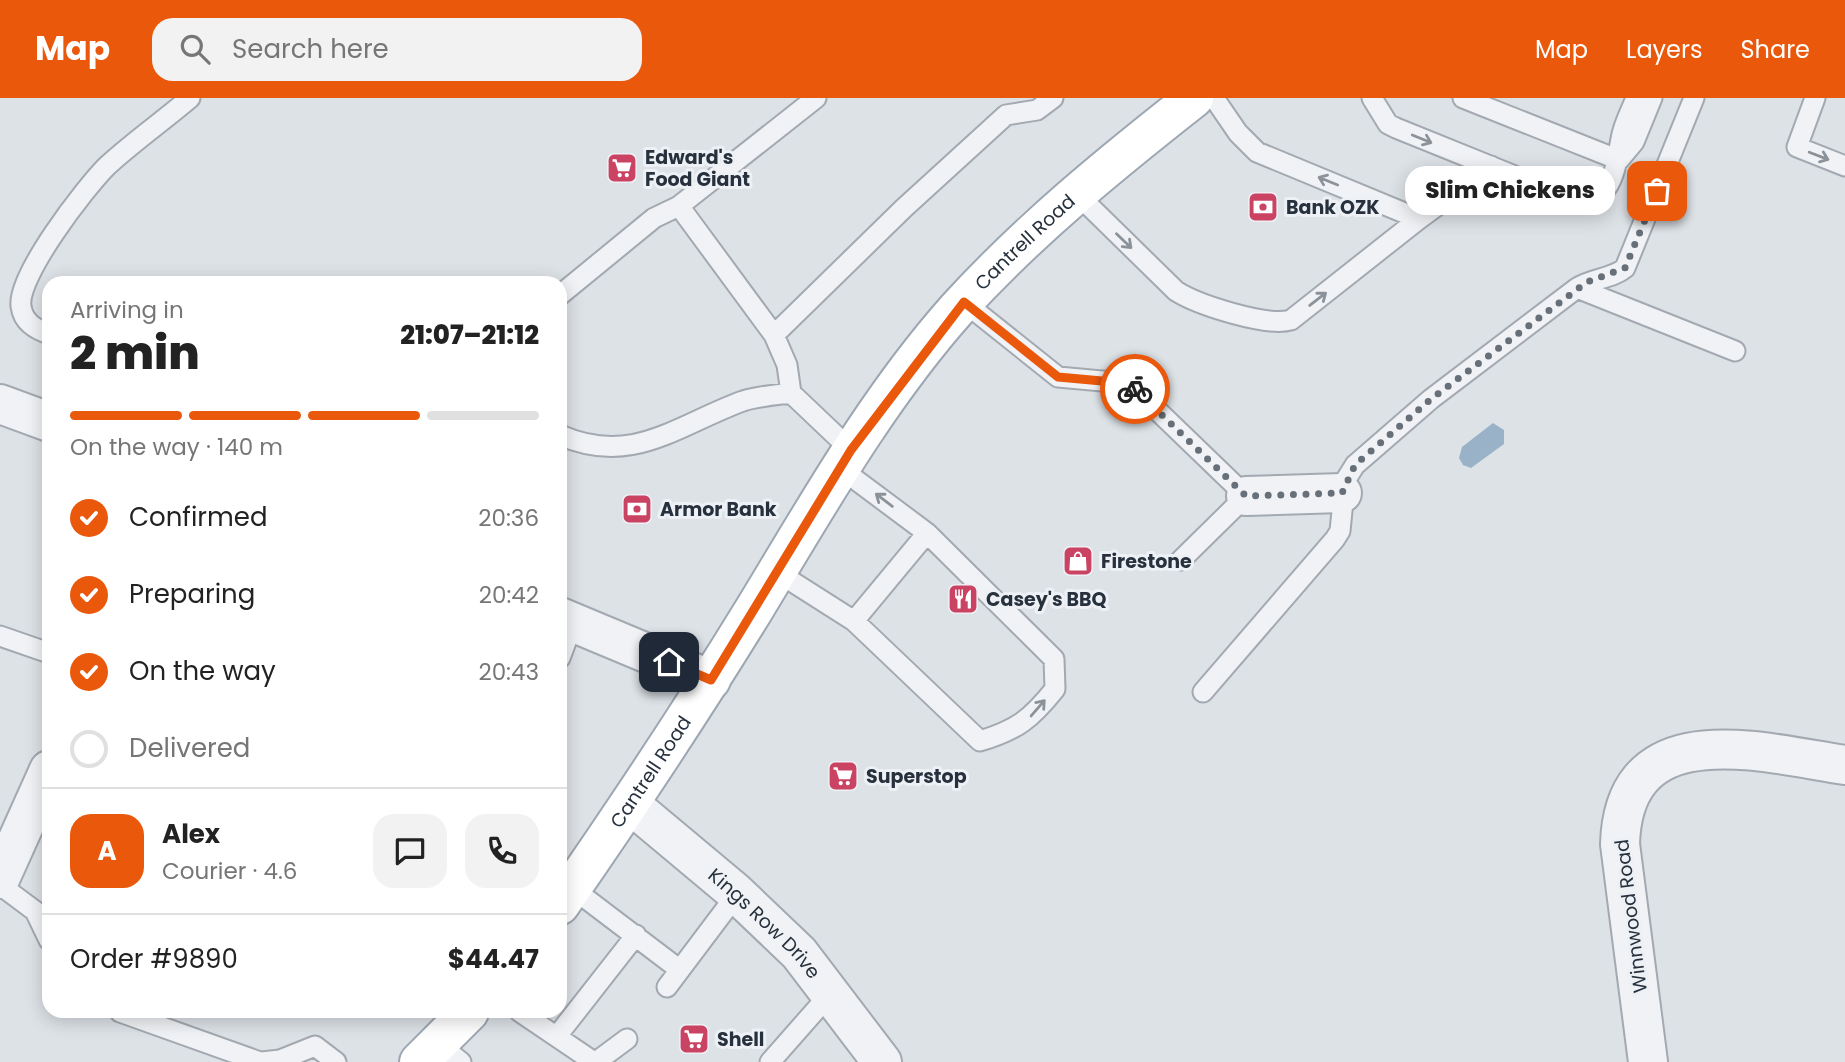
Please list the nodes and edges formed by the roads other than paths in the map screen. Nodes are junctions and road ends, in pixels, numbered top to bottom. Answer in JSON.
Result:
{"nodes":[{"id":1,"x":190,"y":98,"type":"edge"},
{"id":2,"x":817,"y":98,"type":"edge"},
{"id":3,"x":1053,"y":98,"type":"edge"},
{"id":4,"x":1194,"y":98,"type":"edge"},
{"id":5,"x":1214,"y":98,"type":"edge"},
{"id":6,"x":1372,"y":98,"type":"edge"},
{"id":7,"x":1464,"y":98,"type":"edge"},
{"id":8,"x":1636,"y":98,"type":"edge"},
{"id":9,"x":1652,"y":98,"type":"edge"},
{"id":10,"x":1694,"y":98,"type":"edge"},
{"id":11,"x":1815,"y":98,"type":"edge"},
{"id":12,"x":1619,"y":160,"type":"junction"},
{"id":13,"x":1491,"y":166,"type":"junction"},
{"id":14,"x":1845,"y":166,"type":"edge"},
{"id":15,"x":1076,"y":193,"type":"junction"},
{"id":16,"x":679,"y":206,"type":"junction"},
{"id":17,"x":1419,"y":219,"type":"junction"},
{"id":18,"x":1577,"y":288,"type":"junction"},
{"id":19,"x":567,"y":289,"type":"edge"},
{"id":20,"x":964,"y":302,"type":"junction"},
{"id":21,"x":42,"y":331,"type":"edge"},
{"id":22,"x":774,"y":335,"type":"junction"},
{"id":23,"x":1735,"y":351,"type":"dead end"},
{"id":24,"x":791,"y":393,"type":"junction"},
{"id":25,"x":0,"y":404,"type":"edge"},
{"id":26,"x":42,"y":419,"type":"edge"},
{"id":27,"x":567,"y":437,"type":"edge"},
{"id":28,"x":846,"y":459,"type":"junction"},
{"id":29,"x":1342,"y":493,"type":"junction"},
{"id":30,"x":1246,"y":496,"type":"junction"},
{"id":31,"x":927,"y":533,"type":"junction"},
{"id":32,"x":1181,"y":560,"type":"dead end"},
{"id":33,"x":777,"y":572,"type":"junction"},
{"id":34,"x":854,"y":621,"type":"junction"},
{"id":35,"x":567,"y":634,"type":"edge"},
{"id":36,"x":0,"y":636,"type":"edge"},
{"id":37,"x":42,"y":651,"type":"edge"},
{"id":38,"x":711,"y":680,"type":"junction"},
{"id":39,"x":1203,"y":692,"type":"dead end"},
{"id":40,"x":1845,"y":765,"type":"edge"},
{"id":41,"x":42,"y":786,"type":"edge"},
{"id":42,"x":630,"y":804,"type":"junction"},
{"id":43,"x":0,"y":879,"type":"edge"},
{"id":44,"x":0,"y":885,"type":"edge"},
{"id":45,"x":737,"y":894,"type":"junction"},
{"id":46,"x":567,"y":895,"type":"edge"},
{"id":47,"x":567,"y":897,"type":"edge"},
{"id":48,"x":42,"y":926,"type":"edge"},
{"id":49,"x":636,"y":935,"type":"junction"},
{"id":50,"x":680,"y":970,"type":"junction"},
{"id":51,"x":667,"y":986,"type":"dead end"},
{"id":52,"x":829,"y":995,"type":"junction"},
{"id":53,"x":137,"y":1018,"type":"edge"},
{"id":54,"x":465,"y":1018,"type":"edge"},
{"id":55,"x":529,"y":1018,"type":"edge"},
{"id":56,"x":556,"y":1036,"type":"junction"},
{"id":57,"x":627,"y":1039,"type":"dead end"},
{"id":58,"x":439,"y":1056,"type":"edge"},
{"id":59,"x":261,"y":1062,"type":"edge"},
{"id":60,"x":336,"y":1062,"type":"edge"},
{"id":61,"x":595,"y":1062,"type":"edge"},
{"id":62,"x":770,"y":1062,"type":"edge"},
{"id":63,"x":882,"y":1062,"type":"edge"},
{"id":64,"x":1648,"y":1062,"type":"edge"}],
"edges":[{"from":1,"to":21,"type":"lane"},
{"from":2,"to":16,"type":"lane"},
{"from":3,"to":22,"type":"lane"},
{"from":4,"to":15,"type":"main road","name":"Cantrell Road"},
{"from":17,"to":5,"type":"lane","one_way":true},
{"from":6,"to":13,"type":"lane","one_way":true},
{"from":7,"to":12,"type":"lane"},
{"from":8,"to":12,"type":"lane"},
{"from":9,"to":12,"type":"lane"},
{"from":10,"to":18,"type":"lane"},
{"from":11,"to":14,"type":"lane","one_way":true},
{"from":12,"to":13,"type":"lane"},
{"from":13,"to":17,"type":"lane"},
{"from":15,"to":17,"type":"lane","one_way":true},
{"from":15,"to":20,"type":"main road","name":"Cantrell Road"},
{"from":16,"to":19,"type":"lane"},
{"from":16,"to":22,"type":"lane"},
{"from":18,"to":23,"type":"lane"},
{"from":18,"to":29,"type":"lane"},
{"from":20,"to":28,"type":"main road","name":"Cantrell Road"},
{"from":20,"to":30,"type":"lane"},
{"from":22,"to":24,"type":"lane"},
{"from":24,"to":27,"type":"lane"},
{"from":24,"to":28,"type":"lane"},
{"from":25,"to":26,"type":"street"},
{"from":31,"to":28,"type":"lane","one_way":true},
{"from":28,"to":33,"type":"main road","name":"Cantrell Road"},
{"from":29,"to":30,"type":"street"},
{"from":29,"to":39,"type":"lane"},
{"from":30,"to":32,"type":"lane"},
{"from":31,"to":34,"type":"lane"},
{"from":34,"to":31,"type":"lane","one_way":true},
{"from":33,"to":34,"type":"lane"},
{"from":33,"to":38,"type":"main road","name":"Cantrell Road"},
{"from":35,"to":38,"type":"street"},
{"from":36,"to":37,"type":"lane"},
{"from":38,"to":42,"type":"main road","name":"Cantrell Road"},
{"from":40,"to":64,"type":"street","name":"Winnwood Road"},
{"from":41,"to":43,"type":"street"},
{"from":42,"to":45,"type":"street","name":"Kings Row Drive"},
{"from":42,"to":46,"type":"main road","name":"Cantrell Road"},
{"from":44,"to":48,"type":"lane"},
{"from":45,"to":50,"type":"lane"},
{"from":45,"to":52,"type":"street","name":"Kings Row Drive"},
{"from":47,"to":49,"type":"lane"},
{"from":49,"to":50,"type":"lane"},
{"from":49,"to":56,"type":"lane"},
{"from":50,"to":51,"type":"lane"},
{"from":52,"to":62,"type":"lane"},
{"from":52,"to":63,"type":"street","name":"Kings Row Drive"},
{"from":53,"to":59,"type":"lane"},
{"from":54,"to":58,"type":"main road"},
{"from":55,"to":56,"type":"lane"},
{"from":56,"to":61,"type":"lane"},
{"from":57,"to":61,"type":"lane"},
{"from":59,"to":60,"type":"lane"}]}
